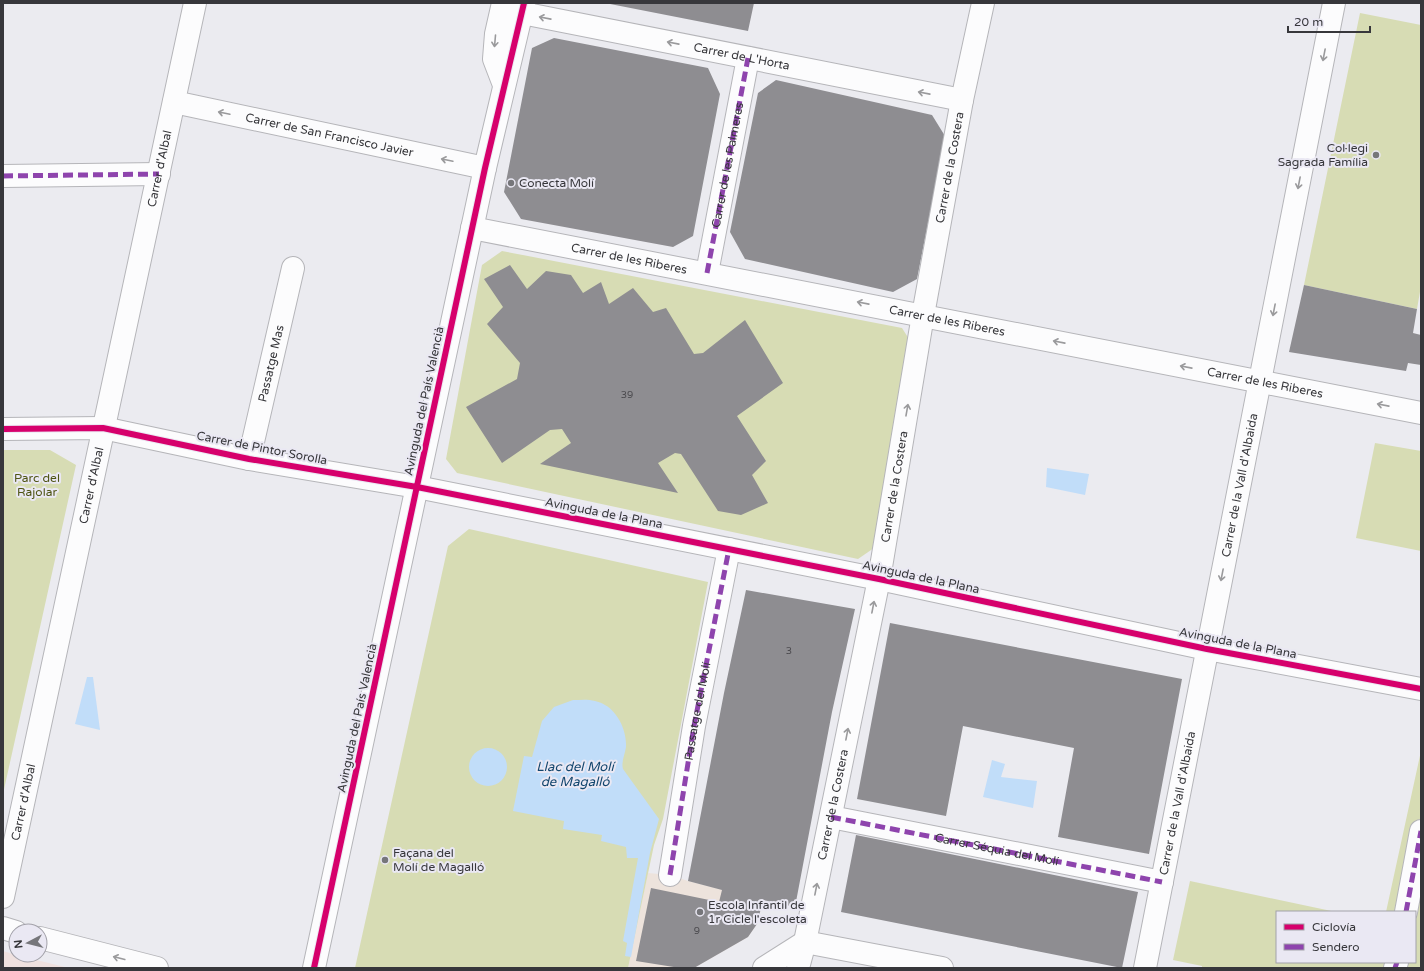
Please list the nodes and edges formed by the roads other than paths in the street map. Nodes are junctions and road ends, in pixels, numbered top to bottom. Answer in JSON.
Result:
{"nodes":[{"id":1,"x":195,"y":3,"type":"edge"},
{"id":2,"x":503,"y":3,"type":"edge"},
{"id":3,"x":983,"y":3,"type":"edge"},
{"id":4,"x":1334,"y":3,"type":"edge"},
{"id":5,"x":523,"y":8,"type":"edge"},
{"id":6,"x":748,"y":58,"type":"junction"},
{"id":7,"x":504,"y":85,"type":"junction"},
{"id":8,"x":962,"y":100,"type":"junction"},
{"id":9,"x":174,"y":102,"type":"junction"},
{"id":10,"x":485,"y":168,"type":"junction"},
{"id":11,"x":159,"y":174,"type":"junction"},
{"id":12,"x":3,"y":176,"type":"edge"},
{"id":13,"x":472,"y":228,"type":"junction"},
{"id":14,"x":293,"y":268,"type":"dead end"},
{"id":15,"x":707,"y":273,"type":"junction"},
{"id":16,"x":923,"y":315,"type":"junction"},
{"id":17,"x":1260,"y":381,"type":"junction"},
{"id":18,"x":1421,"y":413,"type":"edge"},
{"id":19,"x":103,"y":428,"type":"junction"},
{"id":20,"x":3,"y":429,"type":"edge"},
{"id":21,"x":249,"y":459,"type":"junction"},
{"id":22,"x":417,"y":487,"type":"junction"},
{"id":23,"x":728,"y":549,"type":"junction"},
{"id":24,"x":879,"y":579,"type":"junction"},
{"id":25,"x":1207,"y":649,"type":"junction"},
{"id":26,"x":1421,"y":689,"type":"edge"},
{"id":27,"x":831,"y":816,"type":"junction"},
{"id":28,"x":1421,"y":831,"type":"edge"},
{"id":29,"x":670,"y":875,"type":"dead end"},
{"id":30,"x":1162,"y":882,"type":"junction"},
{"id":31,"x":3,"y":897,"type":"edge"},
{"id":32,"x":1406,"y":911,"type":"edge"},
{"id":33,"x":48,"y":940,"type":"edge"},
{"id":34,"x":805,"y":942,"type":"junction"},
{"id":35,"x":157,"y":968,"type":"edge"},
{"id":36,"x":314,"y":968,"type":"edge"},
{"id":37,"x":764,"y":968,"type":"edge"},
{"id":38,"x":798,"y":968,"type":"edge"},
{"id":39,"x":942,"y":968,"type":"edge"},
{"id":40,"x":1145,"y":968,"type":"edge"}],
"edges":[{"from":1,"to":9,"type":"street","name":"Carrer d'Albal"},
{"from":2,"to":7,"type":"street","one_way":true},
{"from":3,"to":8,"type":"street","name":"Carrer de la Costera"},
{"from":4,"to":17,"type":"street","name":"Carrer de la Vall d'Albaida","one_way":true},
{"from":6,"to":5,"type":"street","name":"Carrer de L'Horta","one_way":true},
{"from":5,"to":7,"type":"street","name":"Avinguda del País Valencià"},
{"from":8,"to":6,"type":"street","name":"Carrer de L'Horta","one_way":true},
{"from":6,"to":15,"type":"street","name":"Carrer de les Palmeres"},
{"from":7,"to":10,"type":"street","name":"Avinguda del País Valencià"},
{"from":8,"to":16,"type":"street","name":"Carrer de la Costera"},
{"from":10,"to":9,"type":"street","name":"Carrer de San Francisco Javier","one_way":true},
{"from":9,"to":11,"type":"street","name":"Carrer d'Albal"},
{"from":10,"to":13,"type":"street","name":"Avinguda del País Valencià"},
{"from":11,"to":12,"type":"street"},
{"from":11,"to":19,"type":"street","name":"Carrer d'Albal"},
{"from":13,"to":15,"type":"street","name":"Carrer de les Riberes"},
{"from":13,"to":22,"type":"street","name":"Avinguda del País Valencià"},
{"from":14,"to":21,"type":"street","name":"Passatge Mas"},
{"from":16,"to":15,"type":"street","name":"Carrer de les Riberes","one_way":true},
{"from":17,"to":16,"type":"street","name":"Carrer de les Riberes","one_way":true},
{"from":24,"to":16,"type":"street","name":"Carrer de la Costera","one_way":true},
{"from":18,"to":17,"type":"street","name":"Carrer de les Riberes","one_way":true},
{"from":17,"to":25,"type":"street","name":"Carrer de la Vall d'Albaida","one_way":true},
{"from":19,"to":20,"type":"street","name":"Carrer de Pintor Sorolla"},
{"from":19,"to":21,"type":"street","name":"Carrer de Pintor Sorolla"},
{"from":19,"to":31,"type":"street","name":"Carrer d'Albal"},
{"from":21,"to":22,"type":"street","name":"Carrer de Pintor Sorolla"},
{"from":22,"to":23,"type":"street","name":"Avinguda de la Plana"},
{"from":22,"to":36,"type":"street","name":"Avinguda del País Valencià"},
{"from":23,"to":24,"type":"street","name":"Avinguda de la Plana"},
{"from":23,"to":29,"type":"street","name":"Passatge del Molí"},
{"from":24,"to":25,"type":"street","name":"Avinguda de la Plana"},
{"from":27,"to":24,"type":"street","name":"Carrer de la Costera","one_way":true},
{"from":25,"to":26,"type":"street","name":"Avinguda de la Plana"},
{"from":25,"to":30,"type":"street","name":"Carrer de la Vall d'Albaida"},
{"from":27,"to":30,"type":"street","name":"Carrer Séquia del Molí"},
{"from":34,"to":27,"type":"street","name":"Carrer de la Costera","one_way":true},
{"from":28,"to":32,"type":"street"},
{"from":30,"to":40,"type":"street","name":"Carrer de la Vall d'Albaida"},
{"from":35,"to":33,"type":"street","one_way":true},
{"from":34,"to":37,"type":"street"},
{"from":34,"to":38,"type":"street","name":"Carrer de la Costera"},
{"from":34,"to":39,"type":"street"}]}
